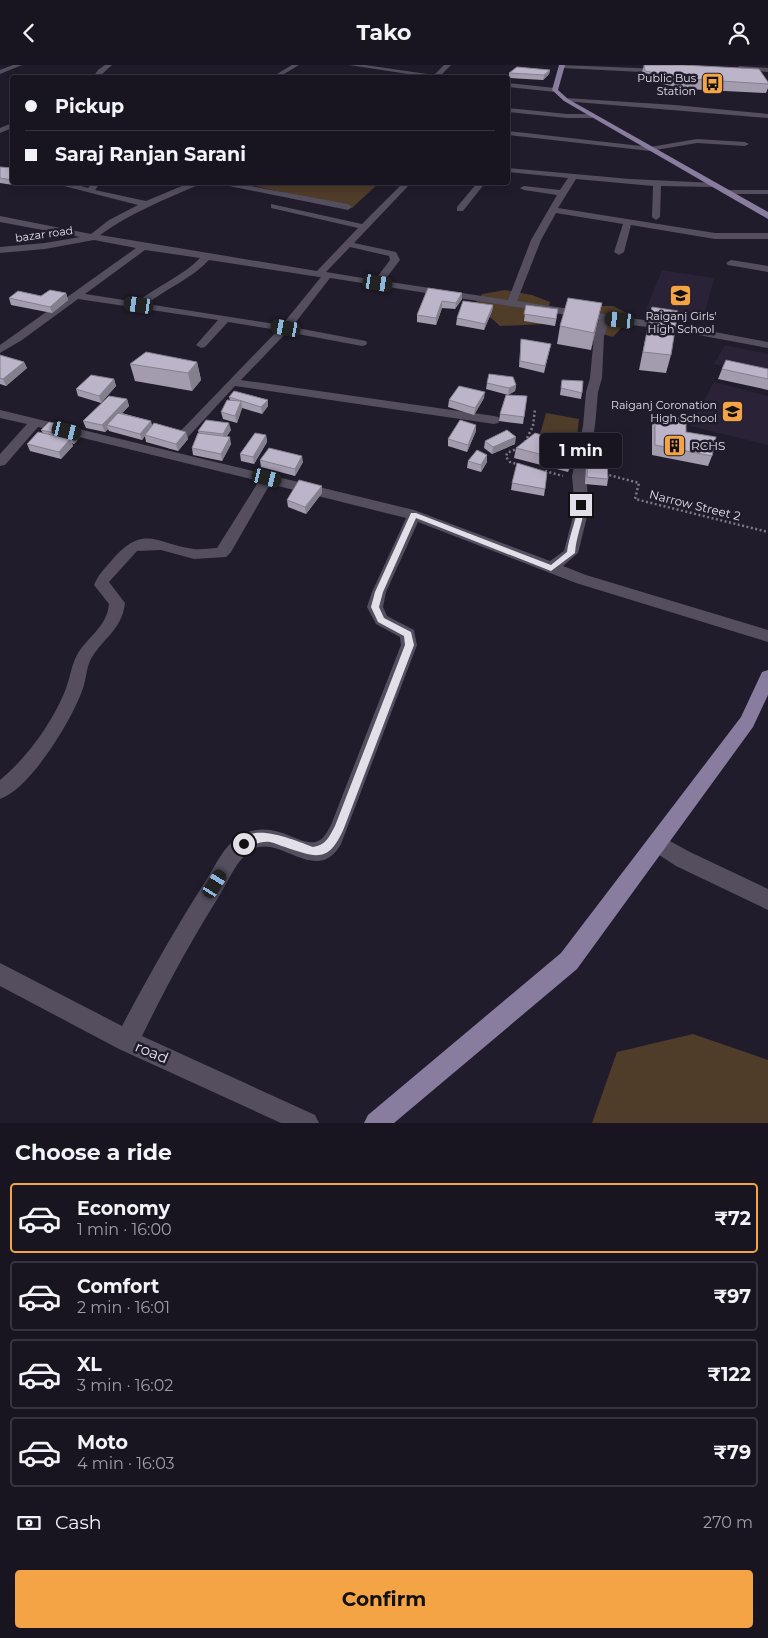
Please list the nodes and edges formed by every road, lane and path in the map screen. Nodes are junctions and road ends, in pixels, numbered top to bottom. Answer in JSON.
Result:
{"nodes":[{"id":1,"x":19,"y":65,"type":"edge"},
{"id":2,"x":109,"y":65,"type":"edge"},
{"id":3,"x":296,"y":65,"type":"edge"},
{"id":4,"x":352,"y":65,"type":"edge"},
{"id":5,"x":448,"y":65,"type":"edge"},
{"id":6,"x":562,"y":65,"type":"edge"},
{"id":7,"x":364,"y":67,"type":"junction"},
{"id":8,"x":733,"y":68,"type":"edge"},
{"id":9,"x":768,"y":70,"type":"edge"},
{"id":10,"x":0,"y":72,"type":"edge"},
{"id":11,"x":356,"y":72,"type":"dead end"},
{"id":12,"x":668,"y":72,"type":"edge"},
{"id":13,"x":97,"y":75,"type":"edge"},
{"id":14,"x":278,"y":75,"type":"edge"},
{"id":15,"x":422,"y":75,"type":"edge"},
{"id":16,"x":439,"y":75,"type":"edge"},
{"id":17,"x":510,"y":85,"type":"edge"},
{"id":18,"x":555,"y":89,"type":"junction"},
{"id":19,"x":566,"y":100,"type":"junction"},
{"id":20,"x":510,"y":110,"type":"edge"},
{"id":21,"x":592,"y":116,"type":"junction"},
{"id":22,"x":768,"y":116,"type":"edge"},
{"id":23,"x":510,"y":133,"type":"edge"},
{"id":24,"x":745,"y":144,"type":"dead end"},
{"id":25,"x":650,"y":149,"type":"junction"},
{"id":26,"x":510,"y":170,"type":"edge"},
{"id":27,"x":574,"y":176,"type":"junction"},
{"id":28,"x":657,"y":183,"type":"junction"},
{"id":29,"x":70,"y":185,"type":"edge"},
{"id":30,"x":94,"y":185,"type":"edge"},
{"id":31,"x":190,"y":185,"type":"edge"},
{"id":32,"x":234,"y":185,"type":"edge"},
{"id":33,"x":405,"y":185,"type":"edge"},
{"id":34,"x":480,"y":185,"type":"edge"},
{"id":35,"x":712,"y":185,"type":"junction"},
{"id":36,"x":524,"y":188,"type":"dead end"},
{"id":37,"x":90,"y":191,"type":"junction"},
{"id":38,"x":725,"y":192,"type":"junction"},
{"id":39,"x":768,"y":192,"type":"edge"},
{"id":40,"x":562,"y":193,"type":"junction"},
{"id":41,"x":146,"y":204,"type":"junction"},
{"id":42,"x":274,"y":207,"type":"dead end"},
{"id":43,"x":348,"y":207,"type":"dead end"},
{"id":44,"x":460,"y":209,"type":"dead end"},
{"id":45,"x":553,"y":210,"type":"junction"},
{"id":46,"x":768,"y":216,"type":"edge"},
{"id":47,"x":656,"y":217,"type":"dead end"},
{"id":48,"x":0,"y":219,"type":"edge"},
{"id":49,"x":628,"y":221,"type":"junction"},
{"id":50,"x":364,"y":227,"type":"junction"},
{"id":51,"x":768,"y":236,"type":"edge"},
{"id":52,"x":91,"y":238,"type":"junction"},
{"id":53,"x":347,"y":244,"type":"junction"},
{"id":54,"x":143,"y":247,"type":"junction"},
{"id":55,"x":1,"y":250,"type":"edge"},
{"id":56,"x":619,"y":252,"type":"dead end"},
{"id":57,"x":206,"y":257,"type":"junction"},
{"id":58,"x":731,"y":263,"type":"dead end"},
{"id":59,"x":768,"y":269,"type":"edge"},
{"id":60,"x":323,"y":275,"type":"junction"},
{"id":61,"x":378,"y":283,"type":"junction"},
{"id":62,"x":77,"y":296,"type":"junction"},
{"id":63,"x":511,"y":304,"type":"junction"},
{"id":64,"x":139,"y":305,"type":"junction"},
{"id":65,"x":226,"y":318,"type":"junction"},
{"id":66,"x":605,"y":318,"type":"junction"},
{"id":67,"x":286,"y":328,"type":"junction"},
{"id":68,"x":362,"y":343,"type":"dead end"},
{"id":69,"x":200,"y":345,"type":"dead end"},
{"id":70,"x":768,"y":345,"type":"edge"},
{"id":71,"x":0,"y":350,"type":"edge"},
{"id":72,"x":232,"y":382,"type":"junction"},
{"id":73,"x":535,"y":409,"type":"dead end"},
{"id":74,"x":0,"y":415,"type":"edge"},
{"id":75,"x":494,"y":420,"type":"dead end"},
{"id":76,"x":36,"y":422,"type":"junction"},
{"id":77,"x":165,"y":455,"type":"junction"},
{"id":78,"x":0,"y":462,"type":"edge"},
{"id":79,"x":523,"y":465,"type":"edge"},
{"id":80,"x":540,"y":470,"type":"edge"},
{"id":81,"x":579,"y":475,"type":"junction"},
{"id":82,"x":267,"y":478,"type":"junction"},
{"id":83,"x":414,"y":515,"type":"junction"},
{"id":84,"x":768,"y":532,"type":"edge"},
{"id":85,"x":551,"y":568,"type":"junction"},
{"id":86,"x":768,"y":636,"type":"edge"},
{"id":87,"x":768,"y":677,"type":"edge"},
{"id":88,"x":0,"y":791,"type":"edge"},
{"id":89,"x":656,"y":843,"type":"junction"},
{"id":90,"x":768,"y":900,"type":"edge"},
{"id":91,"x":0,"y":975,"type":"edge"},
{"id":92,"x":127,"y":1041,"type":"junction"},
{"id":93,"x":307,"y":1123,"type":"edge"},
{"id":94,"x":376,"y":1123,"type":"edge"}],
"edges":[{"from":1,"to":10,"type":"street"},
{"from":2,"to":13,"type":"street"},
{"from":3,"to":14,"type":"street"},
{"from":4,"to":7,"type":"street"},
{"from":5,"to":16,"type":"street"},
{"from":6,"to":12,"type":"street"},
{"from":6,"to":18,"type":"main road"},
{"from":7,"to":11,"type":"street"},
{"from":7,"to":15,"type":"street"},
{"from":8,"to":9,"type":"street"},
{"from":17,"to":18,"type":"street"},
{"from":18,"to":19,"type":"main road"},
{"from":19,"to":21,"type":"main road"},
{"from":19,"to":22,"type":"street"},
{"from":20,"to":21,"type":"street"},
{"from":21,"to":25,"type":"main road"},
{"from":23,"to":25,"type":"street"},
{"from":24,"to":25,"type":"street"},
{"from":25,"to":35,"type":"main road"},
{"from":26,"to":27,"type":"street"},
{"from":27,"to":28,"type":"street"},
{"from":27,"to":40,"type":"street"},
{"from":28,"to":35,"type":"street"},
{"from":28,"to":47,"type":"street"},
{"from":29,"to":37,"type":"street"},
{"from":30,"to":37,"type":"street"},
{"from":31,"to":41,"type":"street"},
{"from":32,"to":43,"type":"street"},
{"from":33,"to":50,"type":"street"},
{"from":34,"to":44,"type":"street"},
{"from":35,"to":38,"type":"main road"},
{"from":36,"to":40,"type":"street"},
{"from":37,"to":41,"type":"street"},
{"from":38,"to":39,"type":"street"},
{"from":38,"to":46,"type":"main road"},
{"from":40,"to":45,"type":"street"},
{"from":41,"to":52,"type":"street"},
{"from":42,"to":50,"type":"street"},
{"from":45,"to":49,"type":"street"},
{"from":45,"to":63,"type":"street"},
{"from":48,"to":52,"type":"street"},
{"from":49,"to":51,"type":"street"},
{"from":49,"to":56,"type":"street"},
{"from":50,"to":53,"type":"street"},
{"from":52,"to":54,"type":"street"},
{"from":52,"to":55,"type":"street","name":"bazar road"},
{"from":53,"to":60,"type":"street"},
{"from":53,"to":61,"type":"street"},
{"from":54,"to":57,"type":"street"},
{"from":54,"to":62,"type":"street"},
{"from":57,"to":60,"type":"street"},
{"from":57,"to":64,"type":"street"},
{"from":58,"to":59,"type":"street"},
{"from":60,"to":61,"type":"street"},
{"from":60,"to":67,"type":"street"},
{"from":61,"to":63,"type":"street"},
{"from":62,"to":64,"type":"street"},
{"from":62,"to":71,"type":"street"},
{"from":63,"to":66,"type":"street"},
{"from":64,"to":65,"type":"street"},
{"from":65,"to":67,"type":"street"},
{"from":65,"to":69,"type":"street"},
{"from":66,"to":70,"type":"street"},
{"from":66,"to":81,"type":"street"},
{"from":67,"to":68,"type":"street"},
{"from":67,"to":72,"type":"street"},
{"from":72,"to":75,"type":"street"},
{"from":72,"to":77,"type":"street"},
{"from":73,"to":79,"type":"path"},
{"from":74,"to":76,"type":"street"},
{"from":76,"to":77,"type":"street"},
{"from":76,"to":78,"type":"street"},
{"from":77,"to":82,"type":"street"},
{"from":80,"to":81,"type":"path"},
{"from":81,"to":84,"type":"path","name":"Narrow Street 2"},
{"from":81,"to":85,"type":"street"},
{"from":82,"to":83,"type":"street"},
{"from":82,"to":88,"type":"street"},
{"from":83,"to":85,"type":"street"},
{"from":83,"to":92,"type":"street"},
{"from":85,"to":86,"type":"street"},
{"from":87,"to":89,"type":"main road"},
{"from":89,"to":90,"type":"street"},
{"from":89,"to":94,"type":"main road"},
{"from":91,"to":92,"type":"street","name":"road"},
{"from":92,"to":93,"type":"street","name":"road"}]}
